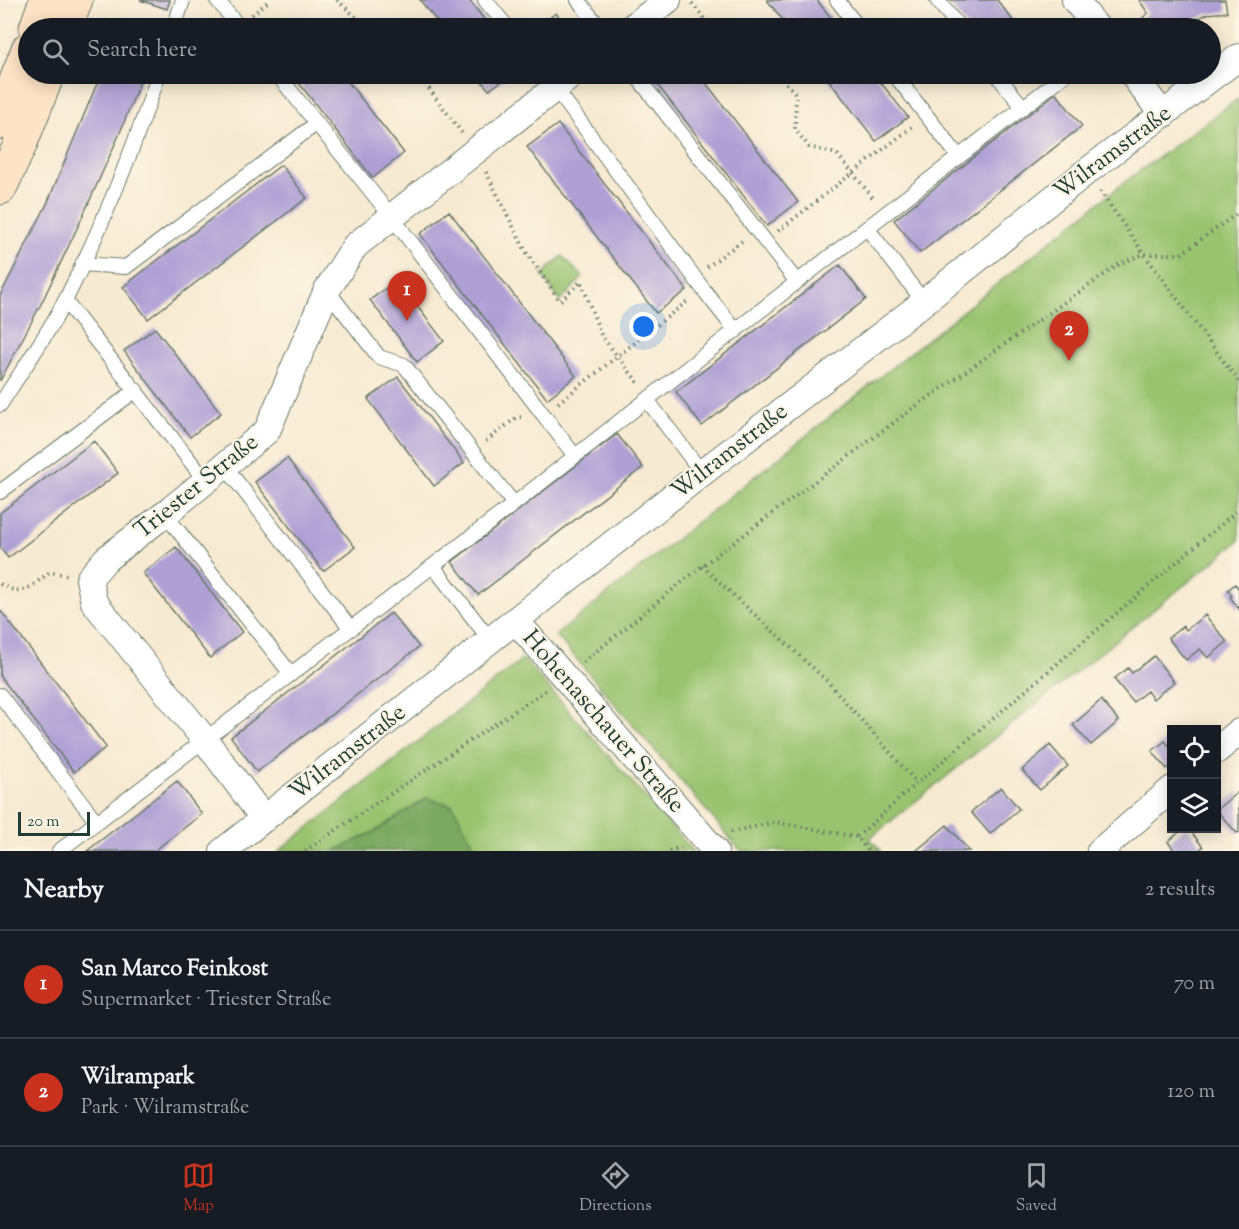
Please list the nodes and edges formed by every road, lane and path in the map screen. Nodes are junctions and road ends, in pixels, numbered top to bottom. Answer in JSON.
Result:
{"nodes":[{"id":1,"x":46,"y":0,"type":"edge"},
{"id":2,"x":76,"y":0,"type":"edge"},
{"id":3,"x":183,"y":0,"type":"edge"},
{"id":4,"x":217,"y":0,"type":"edge"},
{"id":5,"x":337,"y":0,"type":"edge"},
{"id":6,"x":485,"y":0,"type":"edge"},
{"id":7,"x":578,"y":0,"type":"edge"},
{"id":8,"x":668,"y":0,"type":"edge"},
{"id":9,"x":689,"y":0,"type":"edge"},
{"id":10,"x":837,"y":0,"type":"edge"},
{"id":11,"x":937,"y":0,"type":"edge"},
{"id":12,"x":1074,"y":0,"type":"edge"},
{"id":13,"x":40,"y":18,"type":"edge"},
{"id":14,"x":69,"y":18,"type":"edge"},
{"id":15,"x":177,"y":18,"type":"edge"},
{"id":16,"x":232,"y":18,"type":"edge"},
{"id":17,"x":357,"y":18,"type":"edge"},
{"id":18,"x":500,"y":18,"type":"edge"},
{"id":19,"x":592,"y":18,"type":"edge"},
{"id":20,"x":644,"y":18,"type":"edge"},
{"id":21,"x":703,"y":18,"type":"edge"},
{"id":22,"x":851,"y":18,"type":"edge"},
{"id":23,"x":952,"y":18,"type":"edge"},
{"id":24,"x":1089,"y":18,"type":"edge"},
{"id":25,"x":1239,"y":57,"type":"edge"},
{"id":26,"x":1221,"y":71,"type":"edge"},
{"id":27,"x":18,"y":75,"type":"edge"},
{"id":28,"x":44,"y":84,"type":"edge"},
{"id":29,"x":156,"y":84,"type":"edge"},
{"id":30,"x":285,"y":84,"type":"edge"},
{"id":31,"x":426,"y":84,"type":"edge"},
{"id":32,"x":551,"y":84,"type":"edge"},
{"id":33,"x":562,"y":84,"type":"edge"},
{"id":34,"x":643,"y":84,"type":"edge"},
{"id":35,"x":787,"y":84,"type":"edge"},
{"id":36,"x":902,"y":84,"type":"edge"},
{"id":37,"x":1004,"y":84,"type":"edge"},
{"id":38,"x":1053,"y":84,"type":"edge"},
{"id":39,"x":1140,"y":84,"type":"edge"},
{"id":40,"x":1204,"y":84,"type":"edge"},
{"id":41,"x":1023,"y":106,"type":"junction"},
{"id":42,"x":1163,"y":115,"type":"junction"},
{"id":43,"x":0,"y":123,"type":"edge"},
{"id":44,"x":317,"y":123,"type":"junction"},
{"id":45,"x":475,"y":150,"type":"junction"},
{"id":46,"x":959,"y":157,"type":"junction"},
{"id":47,"x":1086,"y":172,"type":"junction"},
{"id":48,"x":0,"y":188,"type":"edge"},
{"id":49,"x":1239,"y":212,"type":"edge"},
{"id":50,"x":886,"y":214,"type":"junction"},
{"id":51,"x":391,"y":216,"type":"junction"},
{"id":52,"x":867,"y":228,"type":"junction"},
{"id":53,"x":1144,"y":254,"type":"junction"},
{"id":54,"x":82,"y":264,"type":"junction"},
{"id":55,"x":797,"y":282,"type":"junction"},
{"id":56,"x":327,"y":290,"type":"junction"},
{"id":57,"x":65,"y":301,"type":"junction"},
{"id":58,"x":924,"y":302,"type":"junction"},
{"id":59,"x":736,"y":332,"type":"junction"},
{"id":60,"x":1239,"y":382,"type":"edge"},
{"id":61,"x":136,"y":390,"type":"junction"},
{"id":62,"x":649,"y":399,"type":"junction"},
{"id":63,"x":0,"y":405,"type":"edge"},
{"id":64,"x":575,"y":456,"type":"junction"},
{"id":65,"x":215,"y":473,"type":"junction"},
{"id":66,"x":702,"y":473,"type":"junction"},
{"id":67,"x":0,"y":492,"type":"edge"},
{"id":68,"x":514,"y":504,"type":"junction"},
{"id":69,"x":1239,"y":509,"type":"edge"},
{"id":70,"x":165,"y":514,"type":"junction"},
{"id":71,"x":433,"y":566,"type":"junction"},
{"id":72,"x":702,"y":566,"type":"junction"},
{"id":73,"x":89,"y":579,"type":"junction"},
{"id":74,"x":0,"y":584,"type":"edge"},
{"id":75,"x":516,"y":621,"type":"junction"},
{"id":76,"x":351,"y":629,"type":"junction"},
{"id":77,"x":491,"y":640,"type":"junction"},
{"id":78,"x":291,"y":674,"type":"junction"},
{"id":79,"x":564,"y":678,"type":"junction"},
{"id":80,"x":0,"y":695,"type":"edge"},
{"id":81,"x":1239,"y":732,"type":"edge"},
{"id":82,"x":205,"y":740,"type":"junction"},
{"id":83,"x":1221,"y":747,"type":"edge"},
{"id":84,"x":917,"y":783,"type":"junction"},
{"id":85,"x":1167,"y":793,"type":"edge"},
{"id":86,"x":264,"y":819,"type":"junction"},
{"id":87,"x":96,"y":821,"type":"junction"},
{"id":88,"x":857,"y":837,"type":"junction"},
{"id":89,"x":710,"y":845,"type":"edge"},
{"id":90,"x":59,"y":851,"type":"edge"},
{"id":91,"x":223,"y":851,"type":"edge"},
{"id":92,"x":305,"y":851,"type":"edge"},
{"id":93,"x":669,"y":851,"type":"edge"},
{"id":94,"x":868,"y":851,"type":"edge"},
{"id":95,"x":1100,"y":851,"type":"edge"}],
"edges":[{"from":1,"to":13,"type":"main road"},
{"from":2,"to":14,"type":"main road"},
{"from":3,"to":15,"type":"lane"},
{"from":4,"to":16,"type":"lane"},
{"from":5,"to":17,"type":"path"},
{"from":6,"to":18,"type":"lane"},
{"from":7,"to":19,"type":"lane"},
{"from":8,"to":20,"type":"street"},
{"from":9,"to":21,"type":"path"},
{"from":10,"to":22,"type":"lane"},
{"from":11,"to":23,"type":"lane"},
{"from":12,"to":24,"type":"street"},
{"from":25,"to":26,"type":"street","name":"Wilramstraße"},
{"from":27,"to":43,"type":"main road"},
{"from":28,"to":48,"type":"main road"},
{"from":29,"to":54,"type":"lane"},
{"from":30,"to":44,"type":"lane"},
{"from":31,"to":45,"type":"path"},
{"from":32,"to":45,"type":"street","name":"Triester Straße"},
{"from":33,"to":59,"type":"lane"},
{"from":34,"to":55,"type":"lane"},
{"from":35,"to":50,"type":"path"},
{"from":36,"to":46,"type":"lane"},
{"from":37,"to":41,"type":"lane"},
{"from":38,"to":41,"type":"lane"},
{"from":39,"to":42,"type":"street"},
{"from":40,"to":42,"type":"street","name":"Wilramstraße"},
{"from":41,"to":46,"type":"lane"},
{"from":42,"to":47,"type":"street","name":"Wilramstraße"},
{"from":44,"to":51,"type":"lane"},
{"from":44,"to":54,"type":"lane"},
{"from":45,"to":51,"type":"street","name":"Triester Straße"},
{"from":45,"to":62,"type":"path"},
{"from":46,"to":50,"type":"lane"},
{"from":47,"to":53,"type":"path"},
{"from":47,"to":58,"type":"street","name":"Wilramstraße"},
{"from":49,"to":53,"type":"path"},
{"from":50,"to":52,"type":"lane"},
{"from":51,"to":56,"type":"street","name":"Triester Straße"},
{"from":51,"to":64,"type":"lane"},
{"from":52,"to":55,"type":"lane"},
{"from":52,"to":58,"type":"lane"},
{"from":53,"to":60,"type":"path"},
{"from":53,"to":72,"type":"path"},
{"from":54,"to":57,"type":"lane"},
{"from":55,"to":59,"type":"lane"},
{"from":56,"to":65,"type":"street","name":"Triester Straße"},
{"from":56,"to":68,"type":"lane"},
{"from":57,"to":61,"type":"lane"},
{"from":57,"to":63,"type":"lane"},
{"from":58,"to":66,"type":"street","name":"Wilramstraße"},
{"from":59,"to":62,"type":"lane"},
{"from":61,"to":65,"type":"lane"},
{"from":61,"to":67,"type":"lane"},
{"from":62,"to":64,"type":"lane"},
{"from":62,"to":66,"type":"lane"},
{"from":64,"to":68,"type":"lane"},
{"from":65,"to":70,"type":"street","name":"Triester Straße"},
{"from":65,"to":76,"type":"lane"},
{"from":66,"to":75,"type":"street","name":"Wilramstraße"},
{"from":68,"to":71,"type":"lane"},
{"from":69,"to":84,"type":"path"},
{"from":70,"to":73,"type":"street","name":"Triester Straße"},
{"from":70,"to":78,"type":"lane"},
{"from":71,"to":76,"type":"lane"},
{"from":71,"to":77,"type":"lane"},
{"from":72,"to":79,"type":"path"},
{"from":72,"to":84,"type":"path"},
{"from":73,"to":74,"type":"path"},
{"from":73,"to":82,"type":"street"},
{"from":75,"to":77,"type":"street","name":"Wilramstraße"},
{"from":75,"to":79,"type":"street","name":"Hohenaschauer Straße"},
{"from":76,"to":78,"type":"lane"},
{"from":77,"to":86,"type":"street","name":"Wilramstraße"},
{"from":78,"to":82,"type":"lane"},
{"from":79,"to":89,"type":"street","name":"Hohenaschauer Straße"},
{"from":79,"to":92,"type":"path"},
{"from":80,"to":87,"type":"lane"},
{"from":81,"to":83,"type":"street"},
{"from":82,"to":86,"type":"street"},
{"from":82,"to":87,"type":"lane"},
{"from":84,"to":88,"type":"path"},
{"from":85,"to":95,"type":"street"},
{"from":86,"to":91,"type":"street","name":"Wilramstraße"},
{"from":87,"to":90,"type":"lane"},
{"from":88,"to":89,"type":"path"},
{"from":88,"to":94,"type":"path"},
{"from":89,"to":93,"type":"path"}]}
